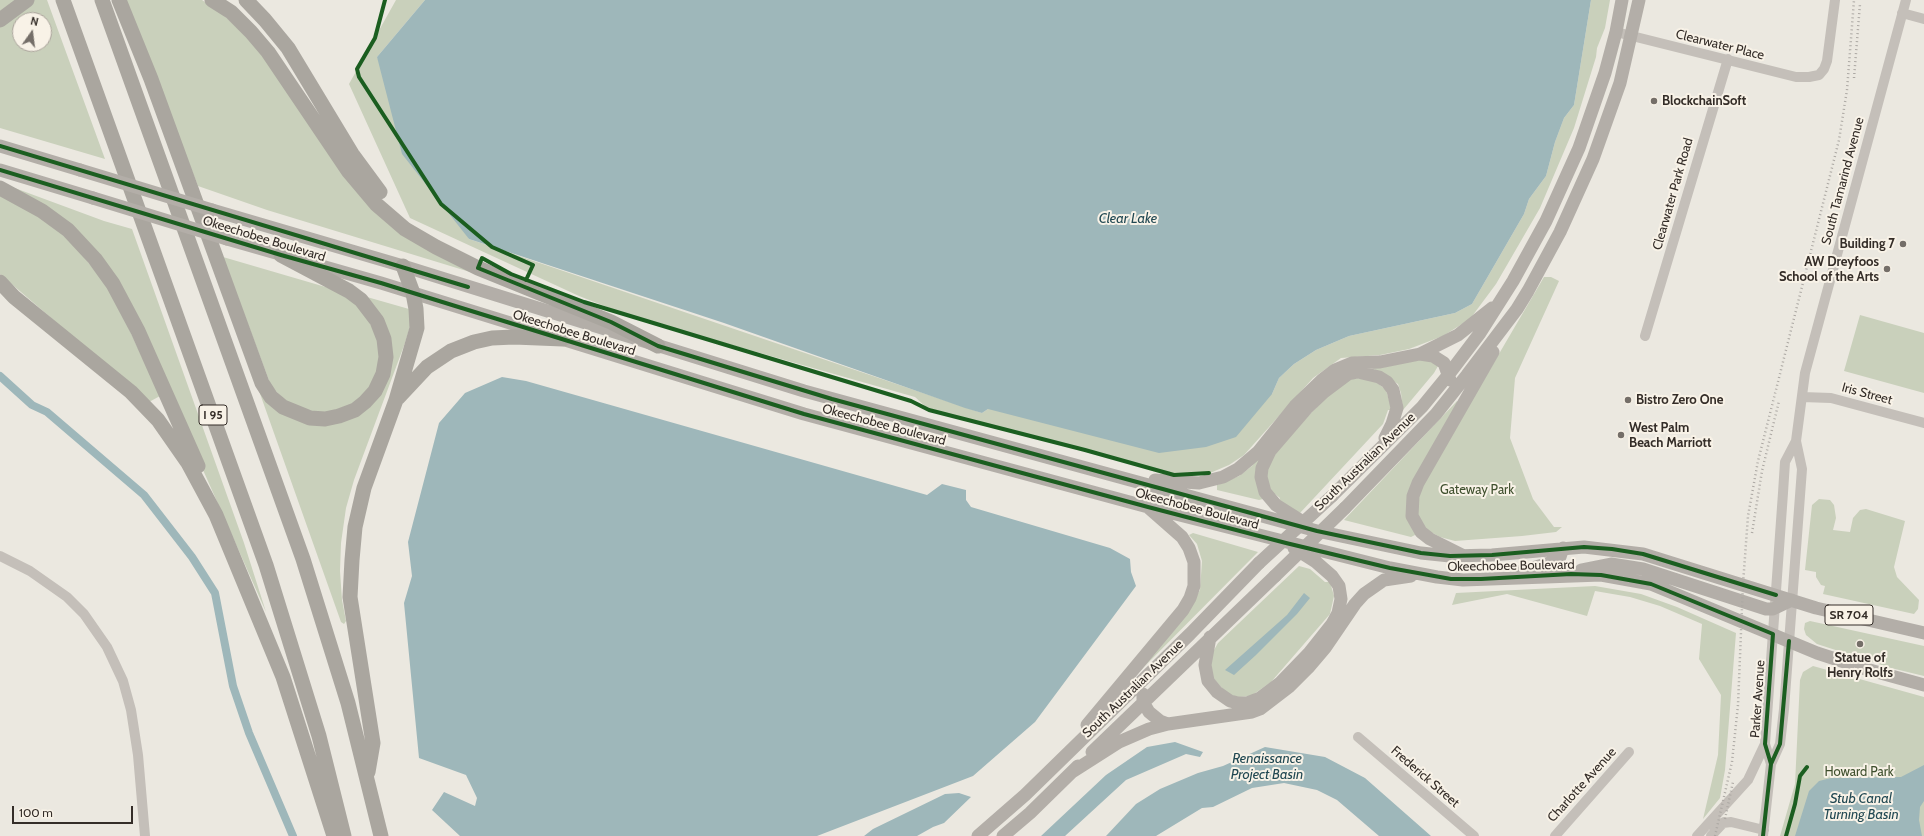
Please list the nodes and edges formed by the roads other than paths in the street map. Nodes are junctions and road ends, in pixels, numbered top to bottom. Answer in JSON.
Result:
{"nodes":[{"id":1,"x":28,"y":0,"type":"edge"},
{"id":2,"x":63,"y":0,"type":"edge"},
{"id":3,"x":102,"y":0,"type":"edge"},
{"id":4,"x":119,"y":0,"type":"edge"},
{"id":5,"x":212,"y":0,"type":"edge"},
{"id":6,"x":246,"y":0,"type":"edge"},
{"id":7,"x":1622,"y":0,"type":"edge"},
{"id":8,"x":1639,"y":0,"type":"edge"},
{"id":9,"x":1834,"y":0,"type":"edge"},
{"id":10,"x":1906,"y":0,"type":"edge"},
{"id":11,"x":1902,"y":14,"type":"junction"},
{"id":12,"x":1924,"y":19,"type":"edge"},
{"id":13,"x":0,"y":20,"type":"edge"},
{"id":14,"x":1616,"y":32,"type":"junction"},
{"id":15,"x":1632,"y":37,"type":"junction"},
{"id":16,"x":1728,"y":60,"type":"junction"},
{"id":17,"x":0,"y":146,"type":"edge"},
{"id":18,"x":0,"y":170,"type":"edge"},
{"id":19,"x":0,"y":188,"type":"edge"},
{"id":20,"x":436,"y":247,"type":"junction"},
{"id":21,"x":281,"y":255,"type":"junction"},
{"id":22,"x":403,"y":266,"type":"junction"},
{"id":23,"x":0,"y":282,"type":"edge"},
{"id":24,"x":413,"y":293,"type":"junction"},
{"id":25,"x":1501,"y":302,"type":"junction"},
{"id":26,"x":1517,"y":309,"type":"junction"},
{"id":27,"x":1645,"y":336,"type":"dead end"},
{"id":28,"x":563,"y":339,"type":"junction"},
{"id":29,"x":658,"y":346,"type":"junction"},
{"id":30,"x":1420,"y":354,"type":"junction"},
{"id":31,"x":1449,"y":374,"type":"junction"},
{"id":32,"x":1450,"y":396,"type":"junction"},
{"id":33,"x":1802,"y":397,"type":"junction"},
{"id":34,"x":396,"y":400,"type":"junction"},
{"id":35,"x":1924,"y":423,"type":"edge"},
{"id":36,"x":1796,"y":441,"type":"junction"},
{"id":37,"x":1379,"y":448,"type":"junction"},
{"id":38,"x":1110,"y":474,"type":"junction"},
{"id":39,"x":1148,"y":507,"type":"junction"},
{"id":40,"x":216,"y":515,"type":"junction"},
{"id":41,"x":1317,"y":531,"type":"junction"},
{"id":42,"x":1286,"y":542,"type":"junction"},
{"id":43,"x":1564,"y":548,"type":"junction"},
{"id":44,"x":0,"y":556,"type":"edge"},
{"id":45,"x":1465,"y":557,"type":"junction"},
{"id":46,"x":1421,"y":574,"type":"junction"},
{"id":47,"x":1562,"y":575,"type":"junction"},
{"id":48,"x":1505,"y":578,"type":"junction"},
{"id":49,"x":1792,"y":600,"type":"junction"},
{"id":50,"x":1775,"y":601,"type":"junction"},
{"id":51,"x":1924,"y":633,"type":"edge"},
{"id":52,"x":1773,"y":634,"type":"junction"},
{"id":53,"x":1210,"y":637,"type":"junction"},
{"id":54,"x":1789,"y":641,"type":"junction"},
{"id":55,"x":1152,"y":670,"type":"junction"},
{"id":56,"x":1924,"y":685,"type":"edge"},
{"id":57,"x":1143,"y":702,"type":"junction"},
{"id":58,"x":1168,"y":724,"type":"junction"},
{"id":59,"x":1358,"y":737,"type":"dead end"},
{"id":60,"x":1764,"y":744,"type":"junction"},
{"id":61,"x":1629,"y":752,"type":"dead end"},
{"id":62,"x":1771,"y":764,"type":"junction"},
{"id":63,"x":1053,"y":767,"type":"junction"},
{"id":64,"x":1072,"y":772,"type":"junction"},
{"id":65,"x":367,"y":777,"type":"junction"},
{"id":66,"x":1724,"y":822,"type":"junction"},
{"id":67,"x":1706,"y":825,"type":"junction"},
{"id":68,"x":1763,"y":833,"type":"edge"},
{"id":69,"x":145,"y":836,"type":"edge"},
{"id":70,"x":334,"y":836,"type":"edge"},
{"id":71,"x":344,"y":836,"type":"edge"},
{"id":72,"x":381,"y":836,"type":"edge"},
{"id":73,"x":978,"y":836,"type":"edge"},
{"id":74,"x":1003,"y":836,"type":"edge"},
{"id":75,"x":1474,"y":836,"type":"edge"},
{"id":76,"x":1555,"y":836,"type":"edge"},
{"id":77,"x":1697,"y":836,"type":"edge"},
{"id":78,"x":1711,"y":836,"type":"edge"}],
"edges":[{"from":1,"to":13,"type":"highway"},
{"from":2,"to":71,"type":"highway","number":"I 95"},
{"from":3,"to":65,"type":"highway"},
{"from":4,"to":21,"type":"highway"},
{"from":5,"to":20,"type":"highway"},
{"from":6,"to":20,"type":"highway"},
{"from":7,"to":14,"type":"main road","name":"South Australian Avenue"},
{"from":8,"to":15,"type":"main road","name":"South Australian Avenue"},
{"from":9,"to":16,"type":"street","name":"Clearwater Place"},
{"from":10,"to":11,"type":"street","name":"South Tamarind Avenue"},
{"from":11,"to":12,"type":"street"},
{"from":11,"to":33,"type":"street","name":"South Tamarind Avenue"},
{"from":14,"to":15,"type":"street","name":"Clearwater Place"},
{"from":14,"to":25,"type":"main road","name":"South Australian Avenue"},
{"from":15,"to":16,"type":"street","name":"Clearwater Place"},
{"from":15,"to":26,"type":"main road","name":"South Australian Avenue"},
{"from":16,"to":27,"type":"street","name":"Clearwater Park Road"},
{"from":17,"to":22,"type":"main road","name":"Okeechobee Boulevard","number":"SR 704","bridge":true},
{"from":18,"to":21,"type":"main road","name":"Okeechobee Boulevard","bridge":true},
{"from":19,"to":40,"type":"highway"},
{"from":20,"to":29,"type":"highway"},
{"from":21,"to":24,"type":"main road","name":"Okeechobee Boulevard"},
{"from":22,"to":24,"type":"highway"},
{"from":22,"to":29,"type":"main road","name":"Okeechobee Boulevard","number":"SR 704"},
{"from":23,"to":40,"type":"highway"},
{"from":24,"to":28,"type":"main road","name":"Okeechobee Boulevard"},
{"from":24,"to":34,"type":"highway"},
{"from":25,"to":30,"type":"main road"},
{"from":25,"to":31,"type":"main road","name":"South Australian Avenue"},
{"from":26,"to":32,"type":"main road","name":"South Australian Avenue"},
{"from":26,"to":45,"type":"main road"},
{"from":28,"to":34,"type":"highway"},
{"from":28,"to":39,"type":"main road","name":"Okeechobee Boulevard"},
{"from":29,"to":38,"type":"main road","name":"Okeechobee Boulevard","number":"SR 704"},
{"from":30,"to":31,"type":"main road"},
{"from":30,"to":38,"type":"main road"},
{"from":31,"to":32,"type":"main road"},
{"from":31,"to":37,"type":"main road","name":"South Australian Avenue"},
{"from":32,"to":53,"type":"main road","name":"South Australian Avenue","bridge":true},
{"from":33,"to":35,"type":"street","name":"Iris Street"},
{"from":33,"to":36,"type":"street","name":"South Tamarind Avenue"},
{"from":34,"to":65,"type":"highway"},
{"from":36,"to":49,"type":"street","name":"South Tamarind Avenue"},
{"from":36,"to":50,"type":"street","name":"South Tamarind Avenue"},
{"from":37,"to":41,"type":"main road"},
{"from":37,"to":55,"type":"main road","name":"South Australian Avenue","bridge":true},
{"from":38,"to":41,"type":"main road","name":"Okeechobee Boulevard","number":"SR 704"},
{"from":39,"to":42,"type":"main road","name":"Okeechobee Boulevard"},
{"from":39,"to":63,"type":"main road"},
{"from":40,"to":70,"type":"highway"},
{"from":41,"to":45,"type":"main road","name":"Okeechobee Boulevard","number":"SR 704"},
{"from":42,"to":46,"type":"main road","name":"Okeechobee Boulevard"},
{"from":42,"to":53,"type":"main road"},
{"from":43,"to":45,"type":"main road","name":"Okeechobee Boulevard","number":"SR 704"},
{"from":43,"to":48,"type":"main road"},
{"from":43,"to":50,"type":"main road","name":"Okeechobee Boulevard","number":"SR 704"},
{"from":44,"to":69,"type":"street"},
{"from":46,"to":48,"type":"main road","name":"Okeechobee Boulevard"},
{"from":46,"to":58,"type":"main road"},
{"from":47,"to":48,"type":"main road","name":"Okeechobee Boulevard"},
{"from":47,"to":50,"type":"main road"},
{"from":47,"to":52,"type":"main road","name":"Okeechobee Boulevard"},
{"from":49,"to":50,"type":"main road","name":"Okeechobee Boulevard","number":"SR 704"},
{"from":49,"to":51,"type":"main road","name":"Okeechobee Boulevard","number":"SR 704"},
{"from":49,"to":54,"type":"street","name":"South Tamarind Avenue"},
{"from":50,"to":52,"type":"street","name":"South Tamarind Avenue"},
{"from":52,"to":54,"type":"main road","name":"Okeechobee Boulevard"},
{"from":52,"to":60,"type":"street","name":"Parker Avenue"},
{"from":53,"to":57,"type":"main road","name":"South Australian Avenue"},
{"from":54,"to":56,"type":"main road","name":"Okeechobee Boulevard"},
{"from":54,"to":62,"type":"street","name":"Parker Avenue"},
{"from":55,"to":57,"type":"main road"},
{"from":55,"to":63,"type":"main road","name":"South Australian Avenue"},
{"from":57,"to":58,"type":"main road"},
{"from":57,"to":64,"type":"main road","name":"South Australian Avenue"},
{"from":58,"to":64,"type":"main road"},
{"from":59,"to":75,"type":"street","name":"Frederick Street"},
{"from":60,"to":62,"type":"street","name":"Parker Avenue"},
{"from":60,"to":67,"type":"street"},
{"from":61,"to":76,"type":"street","name":"Charlotte Avenue"},
{"from":62,"to":68,"type":"street","name":"Parker Avenue"},
{"from":63,"to":73,"type":"main road","name":"South Australian Avenue"},
{"from":64,"to":74,"type":"main road","name":"South Australian Avenue"},
{"from":65,"to":72,"type":"highway"},
{"from":66,"to":67,"type":"street"},
{"from":66,"to":68,"type":"street"},
{"from":66,"to":78,"type":"street"},
{"from":67,"to":77,"type":"street"}]}
